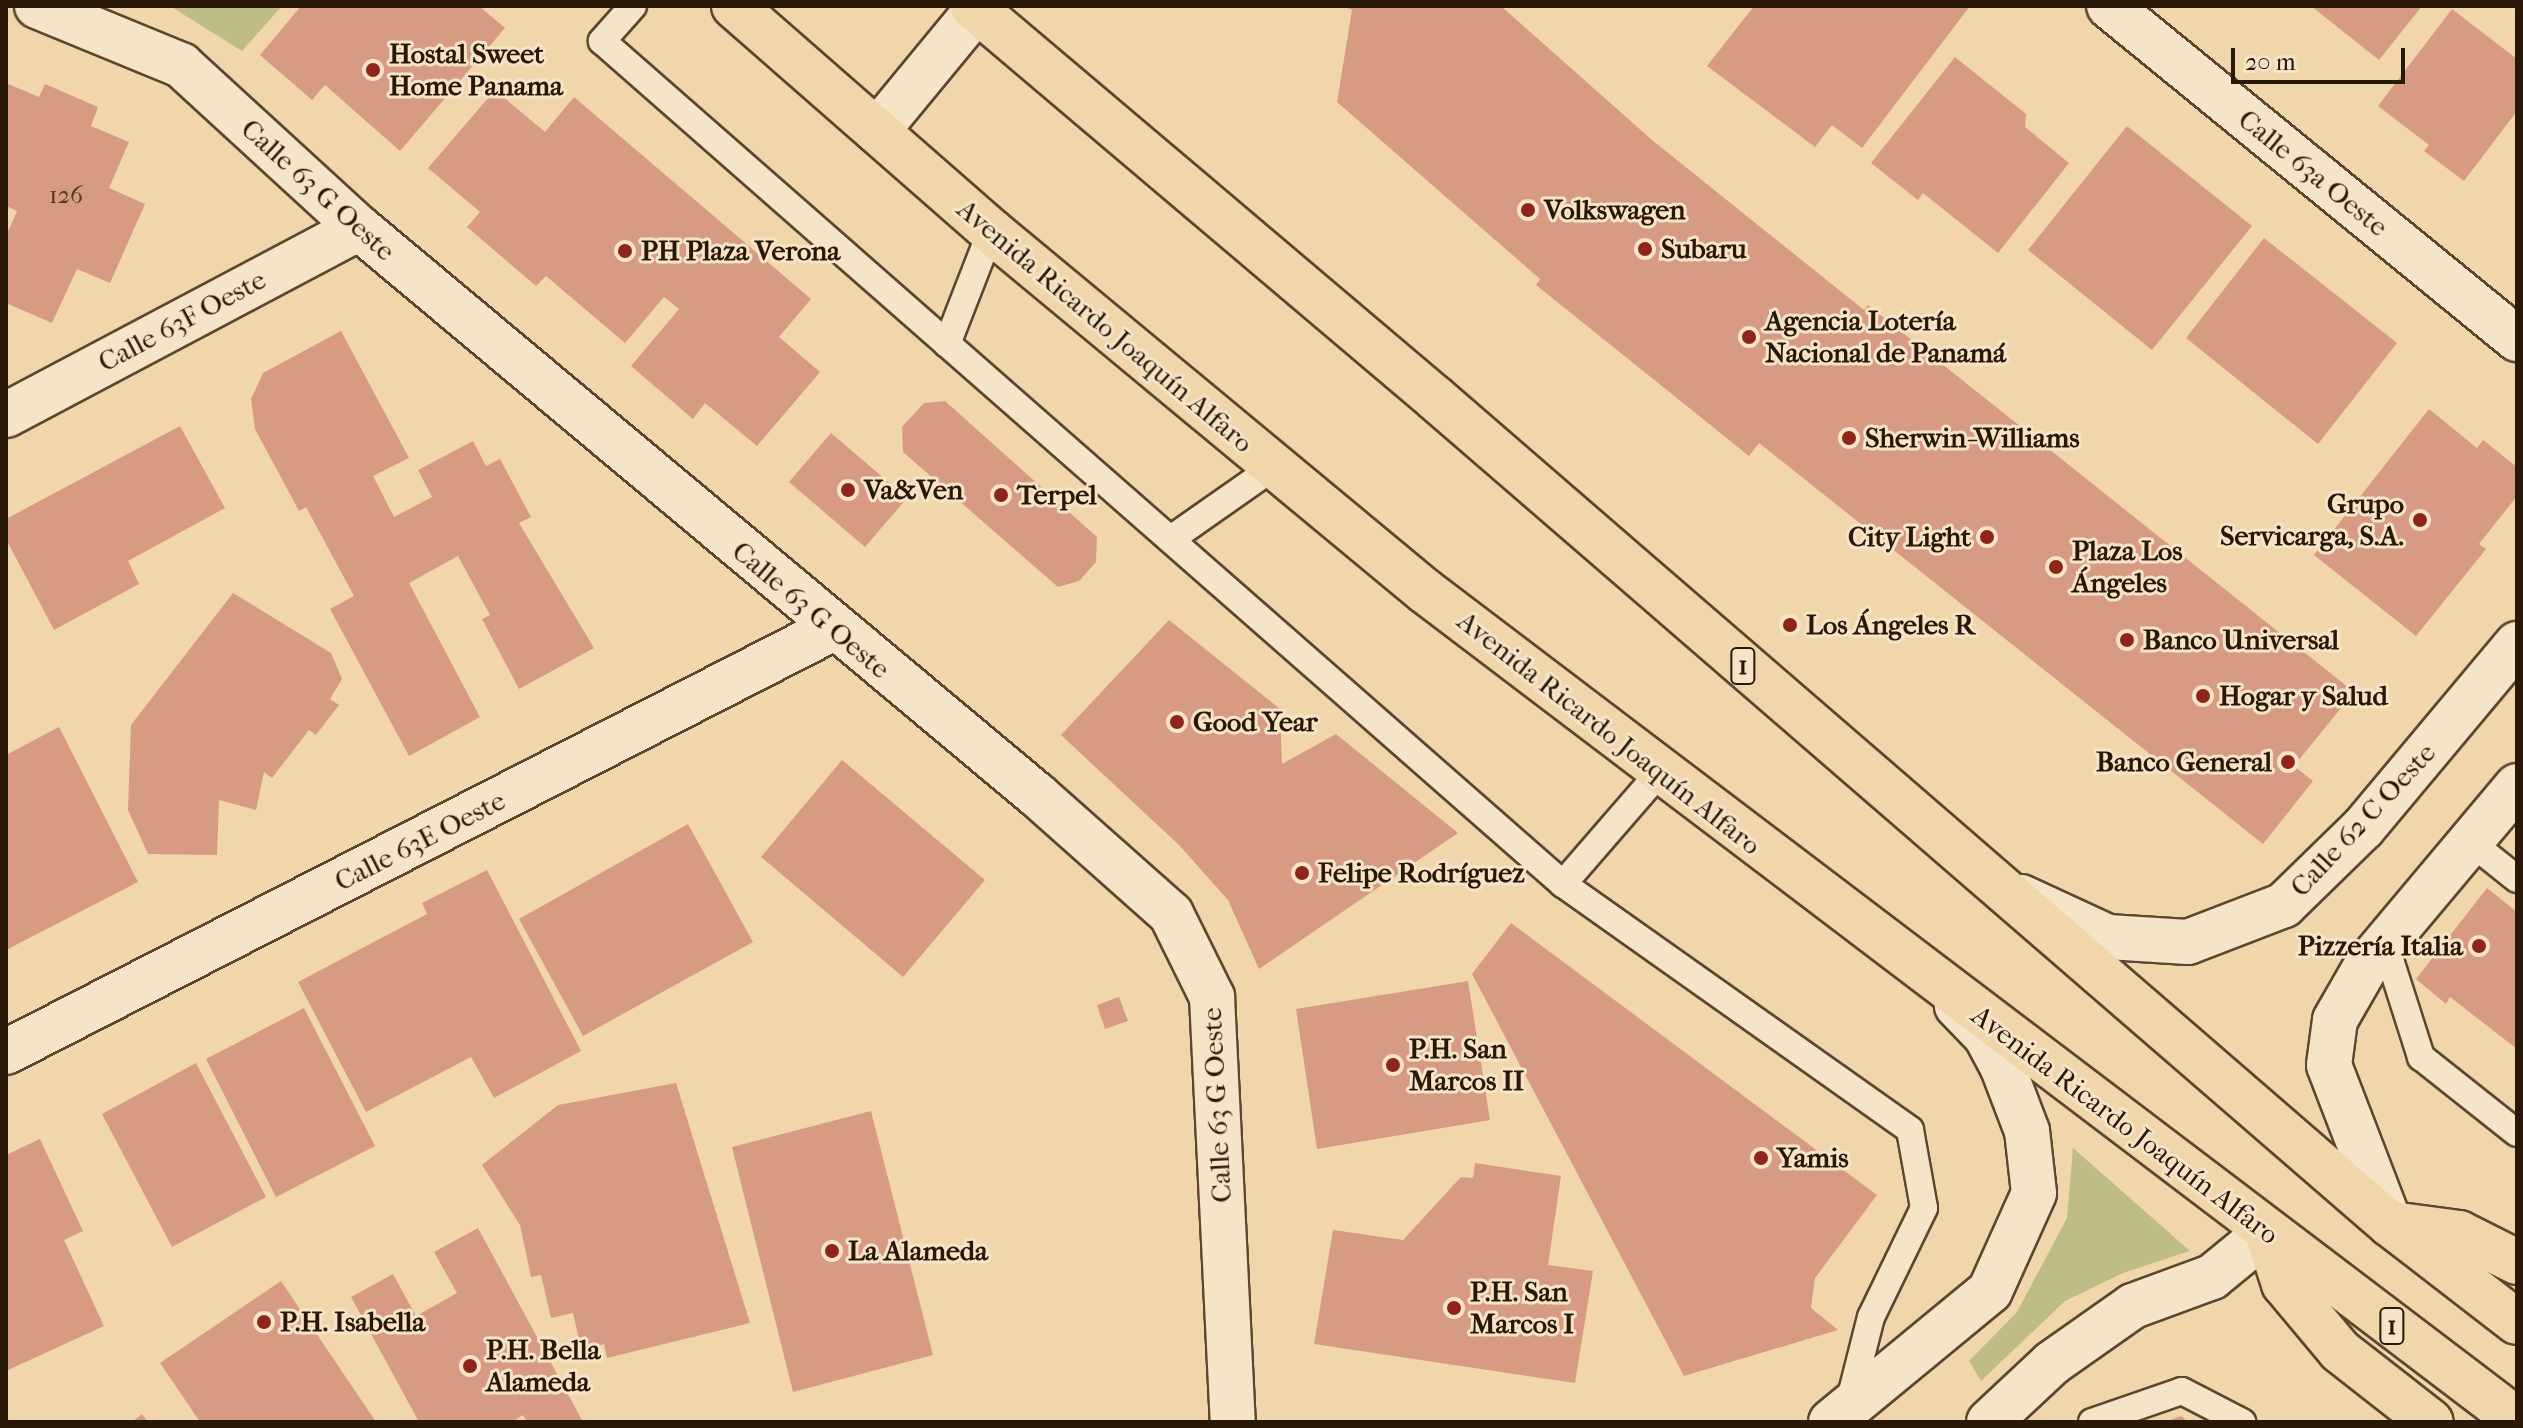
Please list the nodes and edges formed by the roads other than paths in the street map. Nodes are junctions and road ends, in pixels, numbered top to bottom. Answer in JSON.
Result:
{"nodes":[{"id":1,"x":37,"y":6,"type":"edge"},
{"id":2,"x":633,"y":6,"type":"edge"},
{"id":3,"x":734,"y":6,"type":"edge"},
{"id":4,"x":2109,"y":6,"type":"edge"},
{"id":5,"x":977,"y":8,"type":"edge"},
{"id":6,"x":877,"y":131,"type":"junction"},
{"id":7,"x":359,"y":228,"type":"junction"},
{"id":8,"x":991,"y":231,"type":"junction"},
{"id":9,"x":2517,"y":339,"type":"edge"},
{"id":10,"x":947,"y":344,"type":"junction"},
{"id":11,"x":6,"y":415,"type":"edge"},
{"id":12,"x":1272,"y":468,"type":"junction"},
{"id":13,"x":1171,"y":539,"type":"junction"},
{"id":14,"x":832,"y":629,"type":"junction"},
{"id":15,"x":2517,"y":644,"type":"edge"},
{"id":16,"x":1659,"y":773,"type":"junction"},
{"id":17,"x":2517,"y":786,"type":"edge"},
{"id":18,"x":2473,"y":844,"type":"junction"},
{"id":19,"x":2517,"y":879,"type":"edge"},
{"id":20,"x":1563,"y":884,"type":"junction"},
{"id":21,"x":1994,"y":884,"type":"junction"},
{"id":22,"x":2385,"y":944,"type":"junction"},
{"id":23,"x":1931,"y":977,"type":"junction"},
{"id":24,"x":6,"y":1052,"type":"edge"},
{"id":25,"x":2517,"y":1133,"type":"edge"},
{"id":26,"x":2390,"y":1224,"type":"junction"},
{"id":27,"x":2267,"y":1232,"type":"junction"},
{"id":28,"x":2515,"y":1257,"type":"edge"},
{"id":29,"x":2517,"y":1322,"type":"edge"},
{"id":30,"x":1840,"y":1415,"type":"edge"},
{"id":31,"x":2517,"y":1420,"type":"edge"},
{"id":32,"x":1233,"y":1422,"type":"edge"},
{"id":33,"x":1989,"y":1422,"type":"edge"},
{"id":34,"x":2092,"y":1422,"type":"edge"},
{"id":35,"x":2242,"y":1422,"type":"edge"},
{"id":36,"x":2431,"y":1422,"type":"edge"}],
"edges":[{"from":1,"to":7,"type":"street","name":"Calle 63 G Oeste"},
{"from":2,"to":10,"type":"lane"},
{"from":3,"to":6,"type":"main road","name":"Avenida Ricardo Joaquín Alfaro","number":"1"},
{"from":4,"to":9,"type":"street","name":"Calle 63a Oeste"},
{"from":5,"to":6,"type":"street"},
{"from":5,"to":21,"type":"main road","number":"1"},
{"from":6,"to":8,"type":"main road","name":"Avenida Ricardo Joaquín Alfaro","number":"1"},
{"from":7,"to":11,"type":"street","name":"Calle 63F Oeste"},
{"from":7,"to":14,"type":"street","name":"Calle 63 G Oeste"},
{"from":8,"to":10,"type":"lane"},
{"from":8,"to":12,"type":"main road","name":"Avenida Ricardo Joaquín Alfaro","number":"1"},
{"from":10,"to":13,"type":"lane"},
{"from":12,"to":13,"type":"lane"},
{"from":12,"to":16,"type":"main road","name":"Avenida Ricardo Joaquín Alfaro","number":"1"},
{"from":13,"to":20,"type":"lane"},
{"from":14,"to":24,"type":"street","name":"Calle 63E Oeste"},
{"from":14,"to":32,"type":"street","name":"Calle 63 G Oeste"},
{"from":15,"to":21,"type":"street","name":"Calle 62 C Oeste"},
{"from":16,"to":20,"type":"lane"},
{"from":16,"to":23,"type":"main road","name":"Avenida Ricardo Joaquín Alfaro","number":"1"},
{"from":17,"to":18,"type":"street"},
{"from":18,"to":19,"type":"lane"},
{"from":18,"to":22,"type":"street"},
{"from":20,"to":30,"type":"lane"},
{"from":21,"to":26,"type":"main road","number":"1"},
{"from":22,"to":25,"type":"lane"},
{"from":22,"to":26,"type":"street"},
{"from":23,"to":27,"type":"main road","name":"Avenida Ricardo Joaquín Alfaro","number":"1"},
{"from":23,"to":30,"type":"street"},
{"from":26,"to":28,"type":"main road"},
{"from":26,"to":29,"type":"main road","number":"1"},
{"from":27,"to":31,"type":"main road","name":"Avenida Ricardo Joaquín Alfaro","number":"1"},
{"from":27,"to":33,"type":"street"},
{"from":27,"to":36,"type":"main road"},
{"from":34,"to":35,"type":"lane"}]}
